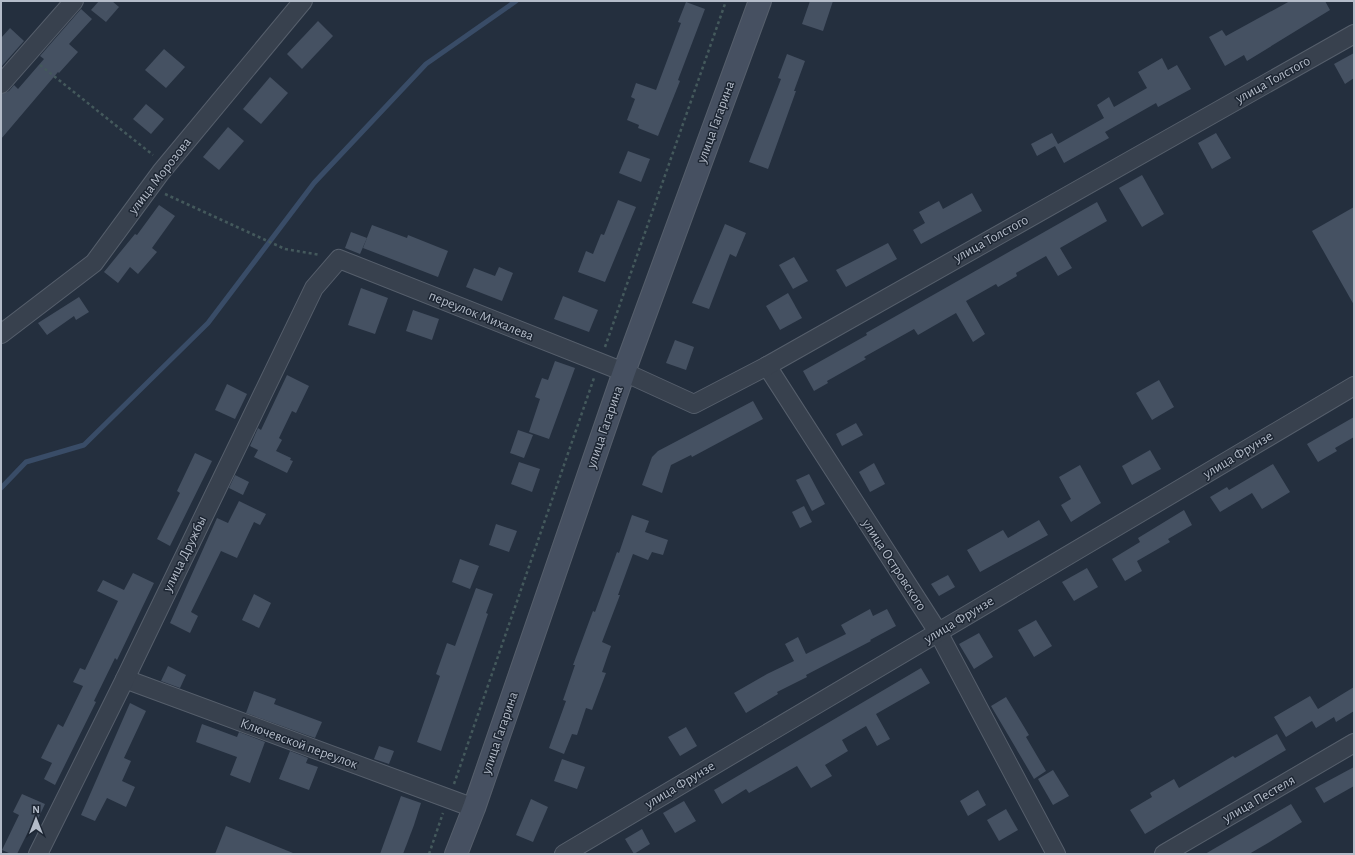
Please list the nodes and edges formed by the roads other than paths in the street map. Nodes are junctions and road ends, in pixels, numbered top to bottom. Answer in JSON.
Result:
{"nodes":[{"id":1,"x":74,"y":1,"type":"edge"},
{"id":2,"x":303,"y":1,"type":"edge"},
{"id":3,"x":760,"y":1,"type":"edge"},
{"id":4,"x":1354,"y":34,"type":"edge"},
{"id":5,"x":1,"y":84,"type":"edge"},
{"id":6,"x":339,"y":259,"type":"joint"},
{"id":7,"x":1,"y":334,"type":"edge"},
{"id":8,"x":766,"y":366,"type":"junction"},
{"id":9,"x":624,"y":372,"type":"junction"},
{"id":10,"x":1354,"y":386,"type":"edge"},
{"id":11,"x":938,"y":632,"type":"junction"},
{"id":12,"x":125,"y":679,"type":"junction"},
{"id":13,"x":1354,"y":743,"type":"edge"},
{"id":14,"x":474,"y":808,"type":"junction"},
{"id":15,"x":38,"y":854,"type":"edge"},
{"id":16,"x":456,"y":854,"type":"edge"},
{"id":17,"x":564,"y":854,"type":"edge"},
{"id":18,"x":1056,"y":854,"type":"edge"},
{"id":19,"x":1164,"y":854,"type":"edge"}],
"edges":[{"from":1,"to":5,"type":"street"},
{"from":2,"to":7,"type":"street","name":"улица Морозова"},
{"from":3,"to":9,"type":"main road","name":"улица Гагарина"},
{"from":4,"to":8,"type":"street","name":"улица Толстого"},
{"from":6,"to":9,"type":"street","name":"переулок Михалева"},
{"from":6,"to":12,"type":"street","name":"улица Дружбы"},
{"from":8,"to":9,"type":"street","name":"улица Толстого"},
{"from":8,"to":11,"type":"street","name":"улица Островского"},
{"from":9,"to":14,"type":"main road","name":"улица Гагарина"},
{"from":10,"to":11,"type":"street","name":"улица Фрунзе"},
{"from":11,"to":17,"type":"street","name":"улица Фрунзе"},
{"from":11,"to":18,"type":"street","name":"улица Островского"},
{"from":12,"to":14,"type":"street","name":"Ключевской переулок"},
{"from":12,"to":15,"type":"street","name":"улица Дружбы"},
{"from":13,"to":19,"type":"street","name":"улица Пестеля"},
{"from":14,"to":16,"type":"main road","name":"улица Гагарина"}]}
